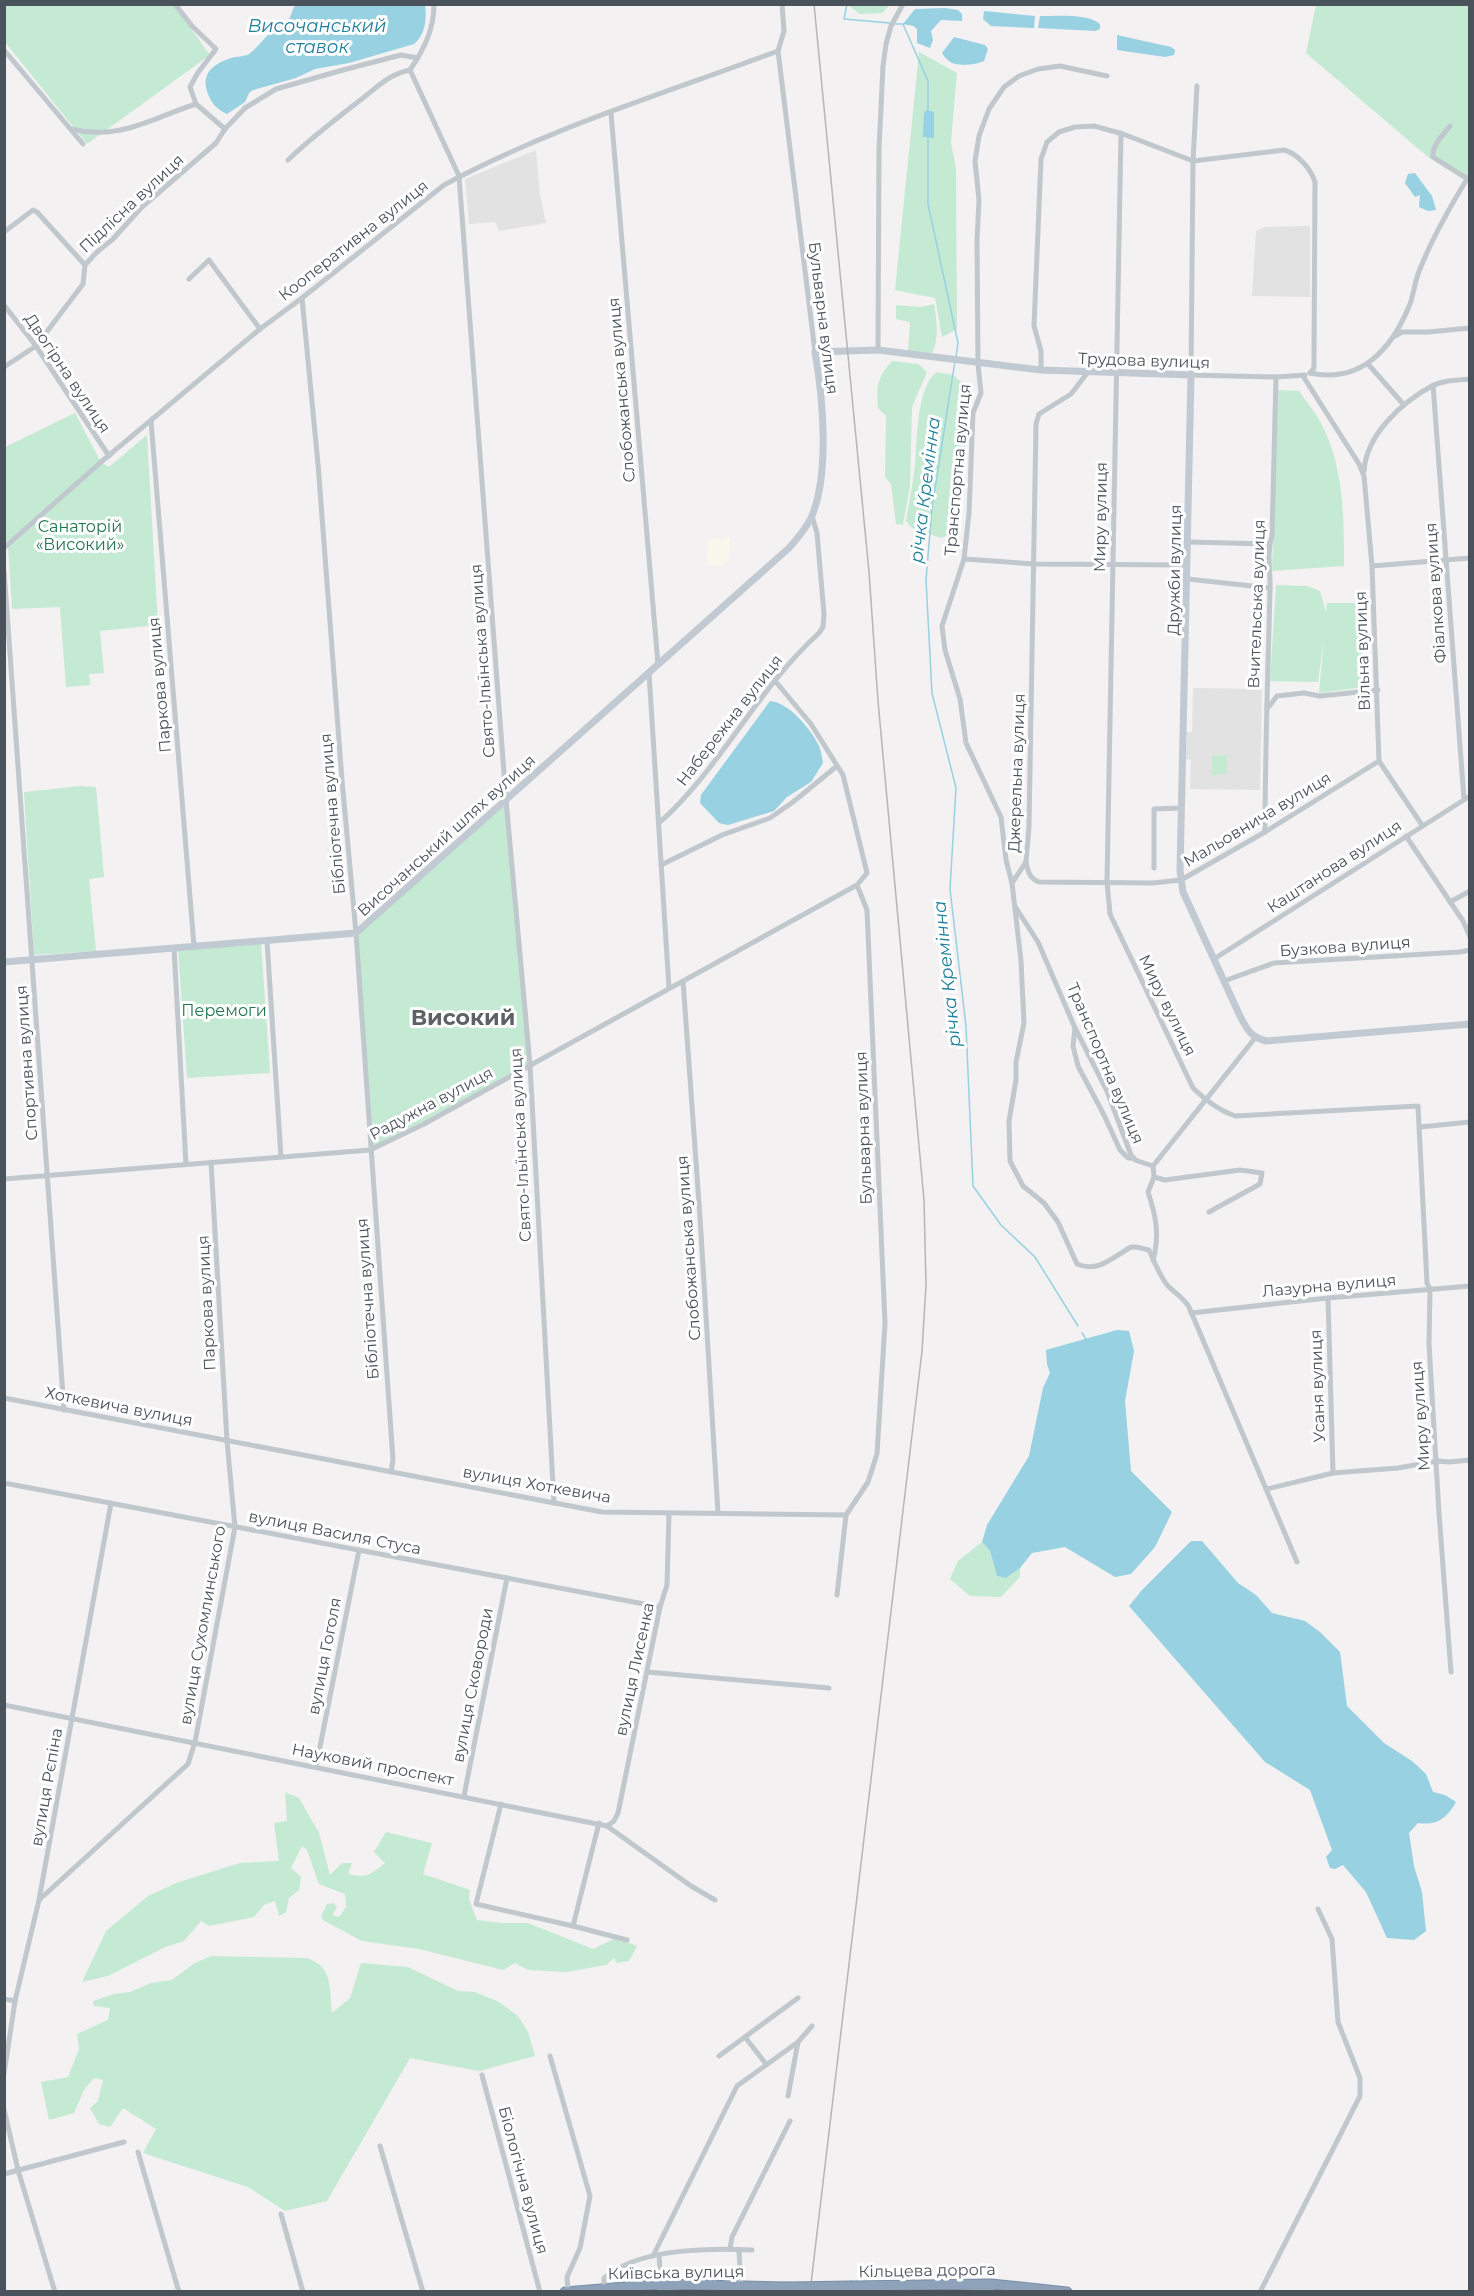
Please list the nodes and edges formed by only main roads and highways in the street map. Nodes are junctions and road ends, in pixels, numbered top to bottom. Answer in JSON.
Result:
{"nodes":[{"id":1,"x":666,"y":2287,"type":"edge"},
{"id":2,"x":788,"y":2287,"type":"joint"},
{"id":3,"x":567,"y":2291,"type":"edge"},
{"id":4,"x":1067,"y":2292,"type":"edge"}],
"edges":[{"from":1,"to":2,"type":"highway","name":"Київська вулиця"},
{"from":1,"to":3,"type":"highway","name":"Київська вулиця"},
{"from":2,"to":4,"type":"highway","name":"Кільцева дорога","bridge":true}]}
